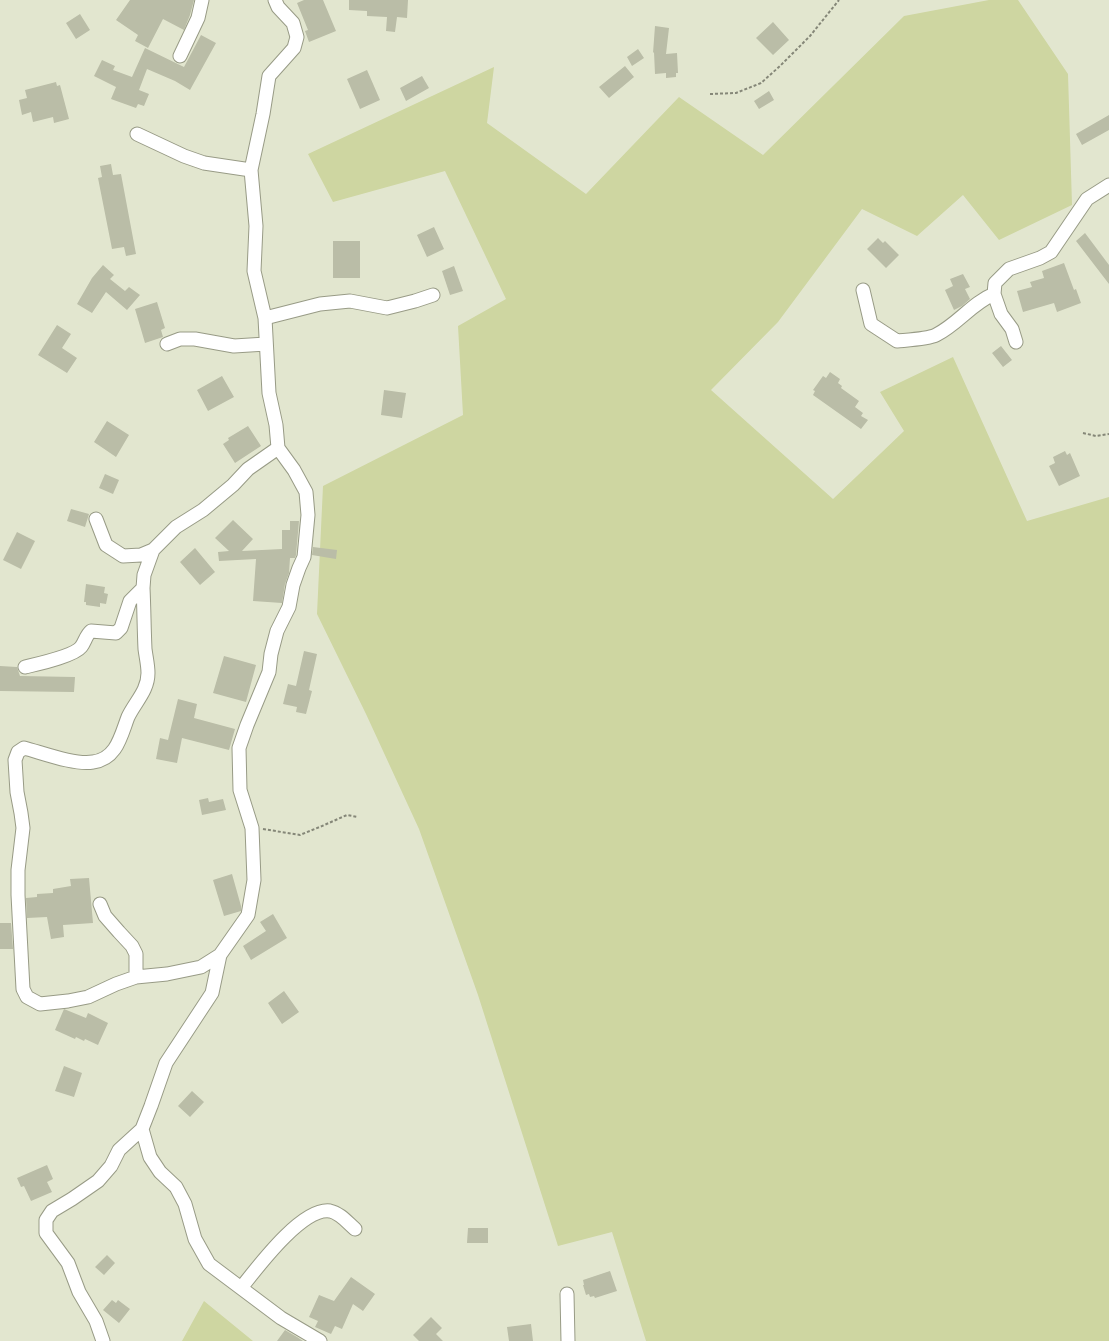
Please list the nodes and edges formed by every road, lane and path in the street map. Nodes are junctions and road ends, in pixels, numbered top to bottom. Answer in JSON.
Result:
{"nodes":[{"id":1,"x":202,"y":0,"type":"edge"},
{"id":2,"x":275,"y":0,"type":"edge"},
{"id":3,"x":838,"y":0,"type":"edge"},
{"id":4,"x":180,"y":56,"type":"dead end"},
{"id":5,"x":710,"y":94,"type":"dead end"},
{"id":6,"x":137,"y":134,"type":"dead end"},
{"id":7,"x":251,"y":170,"type":"junction"},
{"id":8,"x":1109,"y":185,"type":"edge"},
{"id":9,"x":863,"y":290,"type":"dead end"},
{"id":10,"x":994,"y":294,"type":"junction"},
{"id":11,"x":433,"y":295,"type":"dead end"},
{"id":12,"x":265,"y":318,"type":"junction"},
{"id":13,"x":1016,"y":342,"type":"dead end"},
{"id":14,"x":167,"y":344,"type":"dead end"},
{"id":15,"x":266,"y":344,"type":"junction"},
{"id":16,"x":1082,"y":433,"type":"dead end"},
{"id":17,"x":1109,"y":434,"type":"edge"},
{"id":18,"x":278,"y":448,"type":"junction"},
{"id":19,"x":96,"y":519,"type":"dead end"},
{"id":20,"x":152,"y":550,"type":"junction"},
{"id":21,"x":143,"y":588,"type":"junction"},
{"id":22,"x":25,"y":667,"type":"dead end"},
{"id":23,"x":358,"y":817,"type":"dead end"},
{"id":24,"x":252,"y":828,"type":"junction"},
{"id":25,"x":100,"y":904,"type":"dead end"},
{"id":26,"x":220,"y":955,"type":"junction"},
{"id":27,"x":136,"y":977,"type":"junction"},
{"id":28,"x":142,"y":1129,"type":"junction"},
{"id":29,"x":355,"y":1229,"type":"dead end"},
{"id":30,"x":241,"y":1288,"type":"junction"},
{"id":31,"x":567,"y":1294,"type":"dead end"},
{"id":32,"x":103,"y":1341,"type":"edge"},
{"id":33,"x":320,"y":1341,"type":"edge"},
{"id":34,"x":568,"y":1341,"type":"edge"}],
"edges":[{"from":1,"to":4,"type":"street"},
{"from":2,"to":7,"type":"street"},
{"from":3,"to":5,"type":"path"},
{"from":6,"to":7,"type":"street"},
{"from":7,"to":12,"type":"street"},
{"from":8,"to":10,"type":"street"},
{"from":9,"to":10,"type":"street"},
{"from":10,"to":13,"type":"street"},
{"from":11,"to":12,"type":"street"},
{"from":12,"to":15,"type":"street"},
{"from":14,"to":15,"type":"street"},
{"from":15,"to":18,"type":"street"},
{"from":16,"to":17,"type":"path"},
{"from":18,"to":20,"type":"street"},
{"from":18,"to":24,"type":"street"},
{"from":19,"to":20,"type":"street"},
{"from":20,"to":21,"type":"street"},
{"from":21,"to":22,"type":"street"},
{"from":21,"to":27,"type":"street"},
{"from":23,"to":24,"type":"path"},
{"from":24,"to":26,"type":"street"},
{"from":25,"to":27,"type":"street"},
{"from":26,"to":27,"type":"street"},
{"from":26,"to":28,"type":"street"},
{"from":28,"to":30,"type":"street"},
{"from":28,"to":32,"type":"street"},
{"from":29,"to":30,"type":"street"},
{"from":30,"to":33,"type":"street"},
{"from":31,"to":34,"type":"street"}]}
